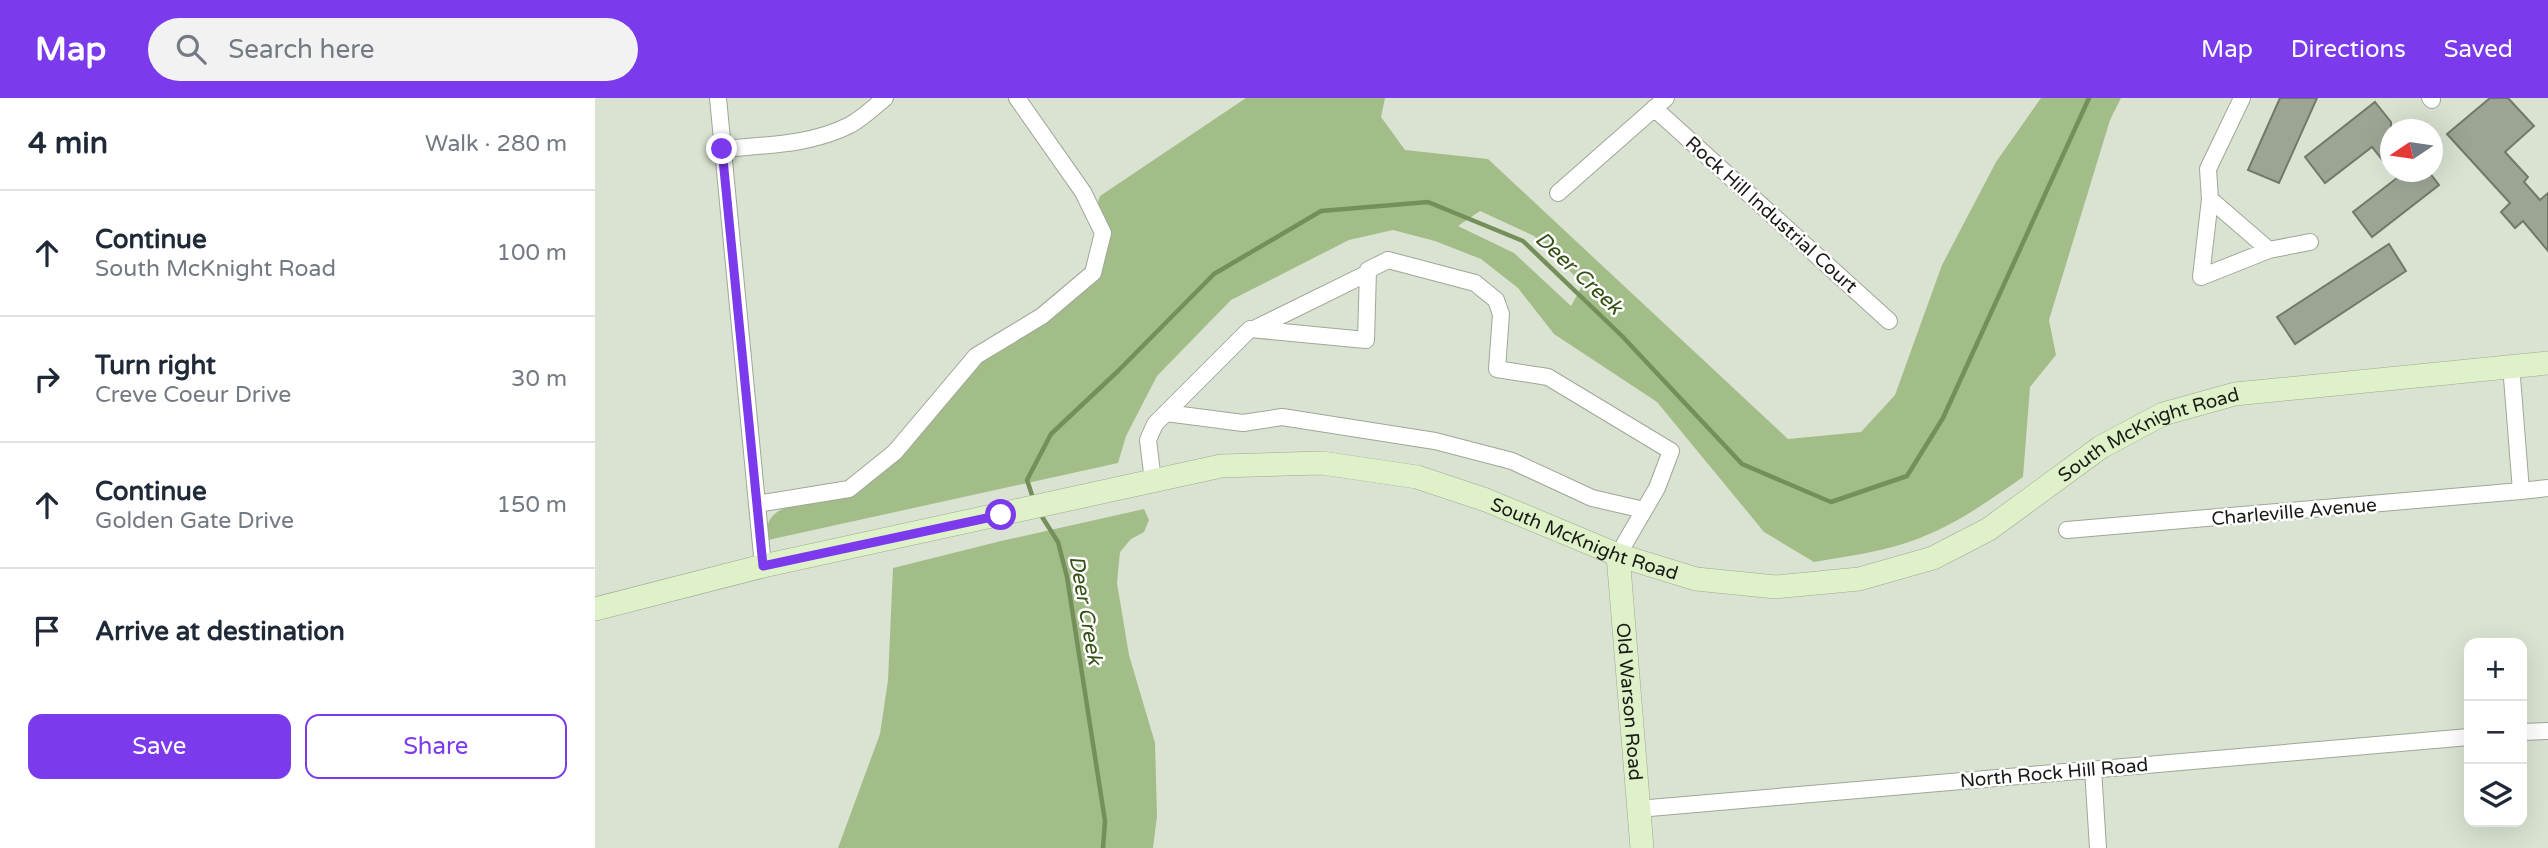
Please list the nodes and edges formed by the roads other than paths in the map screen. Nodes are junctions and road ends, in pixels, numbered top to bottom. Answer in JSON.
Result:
{"nodes":[{"id":1,"x":718,"y":98,"type":"edge"},
{"id":2,"x":885,"y":98,"type":"edge"},
{"id":3,"x":1017,"y":98,"type":"edge"},
{"id":4,"x":2242,"y":98,"type":"edge"},
{"id":5,"x":1660,"y":103,"type":"edge"},
{"id":6,"x":722,"y":149,"type":"junction"},
{"id":7,"x":1558,"y":194,"type":"dead end"},
{"id":8,"x":2210,"y":199,"type":"junction"},
{"id":9,"x":2310,"y":242,"type":"dead end"},
{"id":10,"x":2269,"y":250,"type":"junction"},
{"id":11,"x":1368,"y":273,"type":"junction"},
{"id":12,"x":1889,"y":321,"type":"dead end"},
{"id":13,"x":1254,"y":329,"type":"junction"},
{"id":14,"x":2548,"y":363,"type":"edge"},
{"id":15,"x":2511,"y":365,"type":"junction"},
{"id":16,"x":1166,"y":413,"type":"junction"},
{"id":17,"x":1153,"y":481,"type":"junction"},
{"id":18,"x":2548,"y":488,"type":"edge"},
{"id":19,"x":2521,"y":491,"type":"junction"},
{"id":20,"x":757,"y":504,"type":"junction"},
{"id":21,"x":1644,"y":510,"type":"junction"},
{"id":22,"x":2067,"y":530,"type":"dead end"},
{"id":23,"x":1618,"y":555,"type":"junction"},
{"id":24,"x":763,"y":566,"type":"junction"},
{"id":25,"x":595,"y":609,"type":"edge"},
{"id":26,"x":2548,"y":730,"type":"edge"},
{"id":27,"x":2527,"y":732,"type":"edge"},
{"id":28,"x":2464,"y":737,"type":"edge"},
{"id":29,"x":2093,"y":769,"type":"junction"},
{"id":30,"x":1638,"y":809,"type":"junction"},
{"id":31,"x":1642,"y":848,"type":"edge"},
{"id":32,"x":2098,"y":848,"type":"edge"}],
"edges":[{"from":1,"to":6,"type":"street"},
{"from":2,"to":6,"type":"street"},
{"from":3,"to":20,"type":"street"},
{"from":4,"to":8,"type":"street"},
{"from":5,"to":7,"type":"street","name":"Rock Hill Industrial Court"},
{"from":5,"to":12,"type":"street","name":"Rock Hill Industrial Court"},
{"from":6,"to":20,"type":"street"},
{"from":8,"to":10,"type":"street"},
{"from":8,"to":10,"type":"street"},
{"from":9,"to":10,"type":"street"},
{"from":11,"to":13,"type":"street"},
{"from":11,"to":13,"type":"street"},
{"from":11,"to":21,"type":"street"},
{"from":13,"to":16,"type":"street"},
{"from":14,"to":15,"type":"main road","name":"South McKnight Road"},
{"from":15,"to":19,"type":"street"},
{"from":15,"to":23,"type":"main road","name":"South McKnight Road"},
{"from":16,"to":17,"type":"street"},
{"from":16,"to":21,"type":"street"},
{"from":17,"to":23,"type":"main road","name":"South McKnight Road"},
{"from":17,"to":24,"type":"main road","name":"South McKnight Road"},
{"from":18,"to":19,"type":"street","name":"Charleville Avenue"},
{"from":19,"to":22,"type":"street","name":"Charleville Avenue"},
{"from":20,"to":24,"type":"street"},
{"from":21,"to":23,"type":"street"},
{"from":23,"to":30,"type":"main road","name":"Old Warson Road"},
{"from":24,"to":25,"type":"main road","name":"South McKnight Road"},
{"from":26,"to":27,"type":"street"},
{"from":28,"to":29,"type":"street","name":"North Rock Hill Road"},
{"from":29,"to":30,"type":"street","name":"North Rock Hill Road"},
{"from":29,"to":32,"type":"street"},
{"from":30,"to":31,"type":"main road","name":"Old Warson Road"}]}
